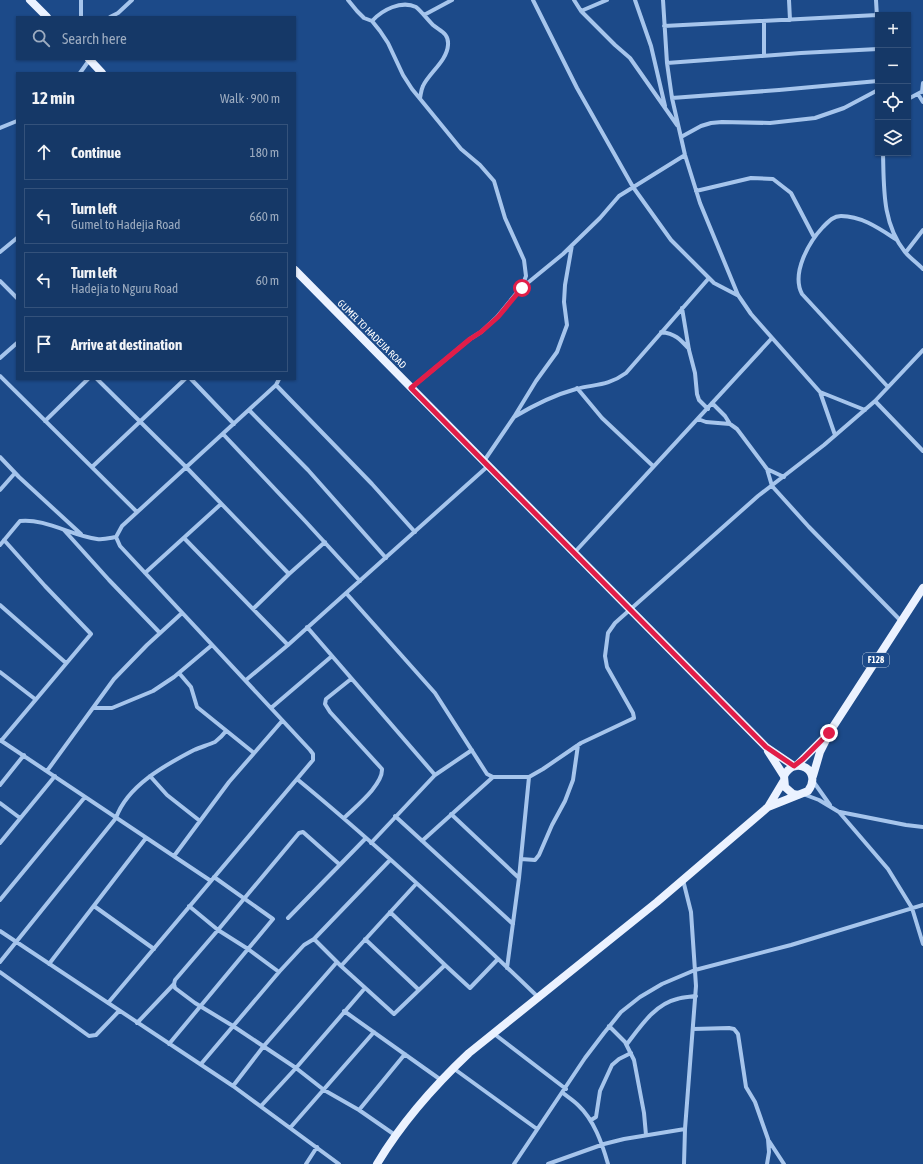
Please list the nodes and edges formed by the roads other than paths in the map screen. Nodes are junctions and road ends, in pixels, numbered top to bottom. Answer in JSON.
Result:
{"nodes":[{"id":1,"x":30,"y":0,"type":"edge"},
{"id":2,"x":81,"y":0,"type":"edge"},
{"id":3,"x":132,"y":0,"type":"edge"},
{"id":4,"x":348,"y":0,"type":"edge"},
{"id":5,"x":416,"y":0,"type":"edge"},
{"id":6,"x":452,"y":0,"type":"edge"},
{"id":7,"x":533,"y":0,"type":"edge"},
{"id":8,"x":574,"y":0,"type":"edge"},
{"id":9,"x":607,"y":0,"type":"edge"},
{"id":10,"x":635,"y":0,"type":"edge"},
{"id":11,"x":663,"y":0,"type":"edge"},
{"id":12,"x":789,"y":0,"type":"edge"},
{"id":13,"x":876,"y":0,"type":"edge"},
{"id":14,"x":415,"y":5,"type":"junction"},
{"id":15,"x":580,"y":11,"type":"junction"},
{"id":16,"x":877,"y":12,"type":"edge"},
{"id":17,"x":117,"y":15,"type":"edge"},
{"id":18,"x":424,"y":15,"type":"junction"},
{"id":19,"x":875,"y":15,"type":"edge"},
{"id":20,"x":46,"y":16,"type":"edge"},
{"id":21,"x":81,"y":16,"type":"edge"},
{"id":22,"x":790,"y":20,"type":"junction"},
{"id":23,"x":372,"y":21,"type":"junction"},
{"id":24,"x":764,"y":21,"type":"junction"},
{"id":25,"x":664,"y":26,"type":"junction"},
{"id":26,"x":875,"y":50,"type":"edge"},
{"id":27,"x":764,"y":56,"type":"junction"},
{"id":28,"x":89,"y":60,"type":"edge"},
{"id":29,"x":91,"y":60,"type":"edge"},
{"id":30,"x":667,"y":63,"type":"junction"},
{"id":31,"x":81,"y":72,"type":"edge"},
{"id":32,"x":101,"y":72,"type":"edge"},
{"id":33,"x":875,"y":81,"type":"edge"},
{"id":34,"x":923,"y":83,"type":"edge"},
{"id":35,"x":875,"y":92,"type":"edge"},
{"id":36,"x":921,"y":92,"type":"edge"},
{"id":37,"x":911,"y":97,"type":"edge"},
{"id":38,"x":420,"y":98,"type":"junction"},
{"id":39,"x":672,"y":98,"type":"junction"},
{"id":40,"x":923,"y":102,"type":"edge"},
{"id":41,"x":666,"y":109,"type":"junction"},
{"id":42,"x":16,"y":121,"type":"edge"},
{"id":43,"x":679,"y":127,"type":"junction"},
{"id":44,"x":0,"y":128,"type":"edge"},
{"id":45,"x":681,"y":137,"type":"junction"},
{"id":46,"x":685,"y":155,"type":"junction"},
{"id":47,"x":883,"y":156,"type":"edge"},
{"id":48,"x":633,"y":187,"type":"junction"},
{"id":49,"x":696,"y":191,"type":"junction"},
{"id":50,"x":923,"y":230,"type":"edge"},
{"id":51,"x":814,"y":236,"type":"junction"},
{"id":52,"x":16,"y":239,"type":"edge"},
{"id":53,"x":897,"y":240,"type":"junction"},
{"id":54,"x":572,"y":245,"type":"junction"},
{"id":55,"x":0,"y":252,"type":"edge"},
{"id":56,"x":906,"y":252,"type":"junction"},
{"id":57,"x":923,"y":269,"type":"edge"},
{"id":58,"x":296,"y":273,"type":"edge"},
{"id":59,"x":709,"y":278,"type":"junction"},
{"id":60,"x":0,"y":281,"type":"edge"},
{"id":61,"x":522,"y":288,"type":"junction"},
{"id":62,"x":738,"y":295,"type":"junction"},
{"id":63,"x":16,"y":297,"type":"edge"},
{"id":64,"x":682,"y":308,"type":"junction"},
{"id":65,"x":661,"y":332,"type":"junction"},
{"id":66,"x":772,"y":338,"type":"junction"},
{"id":67,"x":16,"y":344,"type":"edge"},
{"id":68,"x":689,"y":350,"type":"junction"},
{"id":69,"x":923,"y":350,"type":"edge"},
{"id":70,"x":0,"y":358,"type":"edge"},
{"id":71,"x":0,"y":376,"type":"edge"},
{"id":72,"x":87,"y":380,"type":"edge"},
{"id":73,"x":98,"y":380,"type":"edge"},
{"id":74,"x":184,"y":380,"type":"edge"},
{"id":75,"x":192,"y":380,"type":"edge"},
{"id":76,"x":278,"y":380,"type":"edge"},
{"id":77,"x":276,"y":385,"type":"junction"},
{"id":78,"x":888,"y":387,"type":"junction"},
{"id":79,"x":411,"y":388,"type":"junction"},
{"id":80,"x":577,"y":388,"type":"junction"},
{"id":81,"x":820,"y":392,"type":"junction"},
{"id":82,"x":875,"y":401,"type":"junction"},
{"id":83,"x":712,"y":403,"type":"junction"},
{"id":84,"x":708,"y":408,"type":"junction"},
{"id":85,"x":249,"y":410,"type":"junction"},
{"id":86,"x":865,"y":410,"type":"junction"},
{"id":87,"x":514,"y":417,"type":"junction"},
{"id":88,"x":698,"y":419,"type":"junction"},
{"id":89,"x":45,"y":421,"type":"junction"},
{"id":90,"x":140,"y":422,"type":"junction"},
{"id":91,"x":234,"y":424,"type":"junction"},
{"id":92,"x":730,"y":424,"type":"junction"},
{"id":93,"x":222,"y":434,"type":"junction"},
{"id":94,"x":835,"y":435,"type":"junction"},
{"id":95,"x":923,"y":451,"type":"edge"},
{"id":96,"x":0,"y":457,"type":"edge"},
{"id":97,"x":486,"y":464,"type":"junction"},
{"id":98,"x":653,"y":466,"type":"junction"},
{"id":99,"x":92,"y":467,"type":"junction"},
{"id":100,"x":186,"y":467,"type":"junction"},
{"id":101,"x":767,"y":469,"type":"junction"},
{"id":102,"x":15,"y":473,"type":"junction"},
{"id":103,"x":784,"y":477,"type":"junction"},
{"id":104,"x":772,"y":486,"type":"junction"},
{"id":105,"x":0,"y":490,"type":"edge"},
{"id":106,"x":221,"y":504,"type":"junction"},
{"id":107,"x":137,"y":512,"type":"junction"},
{"id":108,"x":64,"y":530,"type":"junction"},
{"id":109,"x":415,"y":532,"type":"junction"},
{"id":110,"x":83,"y":535,"type":"junction"},
{"id":111,"x":116,"y":537,"type":"junction"},
{"id":112,"x":184,"y":538,"type":"junction"},
{"id":113,"x":4,"y":540,"type":"junction"},
{"id":114,"x":325,"y":542,"type":"junction"},
{"id":115,"x":0,"y":545,"type":"edge"},
{"id":116,"x":574,"y":553,"type":"junction"},
{"id":117,"x":386,"y":558,"type":"junction"},
{"id":118,"x":145,"y":573,"type":"junction"},
{"id":119,"x":289,"y":574,"type":"junction"},
{"id":120,"x":360,"y":581,"type":"junction"},
{"id":121,"x":923,"y":588,"type":"edge"},
{"id":122,"x":346,"y":593,"type":"junction"},
{"id":123,"x":0,"y":605,"type":"edge"},
{"id":124,"x":253,"y":609,"type":"junction"},
{"id":125,"x":630,"y":610,"type":"junction"},
{"id":126,"x":182,"y":613,"type":"junction"},
{"id":127,"x":902,"y":621,"type":"junction"},
{"id":128,"x":307,"y":627,"type":"junction"},
{"id":129,"x":160,"y":633,"type":"junction"},
{"id":130,"x":212,"y":645,"type":"junction"},
{"id":131,"x":288,"y":645,"type":"junction"},
{"id":132,"x":332,"y":656,"type":"junction"},
{"id":133,"x":66,"y":662,"type":"junction"},
{"id":134,"x":0,"y":672,"type":"edge"},
{"id":135,"x":179,"y":673,"type":"junction"},
{"id":136,"x":351,"y":679,"type":"junction"},
{"id":137,"x":246,"y":680,"type":"junction"},
{"id":138,"x":35,"y":699,"type":"junction"},
{"id":139,"x":94,"y":708,"type":"junction"},
{"id":140,"x":270,"y":708,"type":"junction"},
{"id":141,"x":282,"y":721,"type":"junction"},
{"id":142,"x":226,"y":731,"type":"junction"},
{"id":143,"x":829,"y":733,"type":"junction"},
{"id":144,"x":1,"y":740,"type":"edge"},
{"id":145,"x":578,"y":745,"type":"junction"},
{"id":146,"x":766,"y":747,"type":"junction"},
{"id":147,"x":472,"y":750,"type":"junction"},
{"id":148,"x":254,"y":753,"type":"junction"},
{"id":149,"x":24,"y":755,"type":"junction"},
{"id":150,"x":795,"y":766,"type":"junction"},
{"id":151,"x":47,"y":771,"type":"junction"},
{"id":152,"x":435,"y":775,"type":"junction"},
{"id":153,"x":55,"y":776,"type":"junction"},
{"id":154,"x":150,"y":776,"type":"junction"},
{"id":155,"x":493,"y":777,"type":"junction"},
{"id":156,"x":529,"y":777,"type":"junction"},
{"id":157,"x":297,"y":779,"type":"junction"},
{"id":158,"x":784,"y":779,"type":"junction"},
{"id":159,"x":813,"y":779,"type":"junction"},
{"id":160,"x":0,"y":785,"type":"edge"},
{"id":161,"x":801,"y":795,"type":"junction"},
{"id":162,"x":85,"y":797,"type":"junction"},
{"id":163,"x":0,"y":803,"type":"edge"},
{"id":164,"x":830,"y":806,"type":"junction"},
{"id":165,"x":768,"y":807,"type":"junction"},
{"id":166,"x":839,"y":812,"type":"junction"},
{"id":167,"x":451,"y":814,"type":"junction"},
{"id":168,"x":395,"y":816,"type":"junction"},
{"id":169,"x":20,"y":818,"type":"junction"},
{"id":170,"x":116,"y":818,"type":"junction"},
{"id":171,"x":344,"y":818,"type":"junction"},
{"id":172,"x":200,"y":821,"type":"junction"},
{"id":173,"x":923,"y":827,"type":"edge"},
{"id":174,"x":146,"y":838,"type":"junction"},
{"id":175,"x":366,"y":838,"type":"junction"},
{"id":176,"x":422,"y":841,"type":"junction"},
{"id":177,"x":0,"y":843,"type":"edge"},
{"id":178,"x":371,"y":843,"type":"junction"},
{"id":179,"x":174,"y":856,"type":"junction"},
{"id":180,"x":521,"y":859,"type":"junction"},
{"id":181,"x":390,"y":860,"type":"junction"},
{"id":182,"x":339,"y":864,"type":"junction"},
{"id":183,"x":519,"y":878,"type":"junction"},
{"id":184,"x":213,"y":879,"type":"junction"},
{"id":185,"x":683,"y":880,"type":"junction"},
{"id":186,"x":416,"y":884,"type":"junction"},
{"id":187,"x":245,"y":898,"type":"junction"},
{"id":188,"x":0,"y":900,"type":"edge"},
{"id":189,"x":923,"y":904,"type":"edge"},
{"id":190,"x":94,"y":906,"type":"junction"},
{"id":191,"x":189,"y":906,"type":"junction"},
{"id":192,"x":912,"y":908,"type":"junction"},
{"id":193,"x":390,"y":912,"type":"junction"},
{"id":194,"x":288,"y":918,"type":"dead end"},
{"id":195,"x":513,"y":924,"type":"junction"},
{"id":196,"x":218,"y":930,"type":"junction"},
{"id":197,"x":0,"y":931,"type":"edge"},
{"id":198,"x":314,"y":939,"type":"junction"},
{"id":199,"x":365,"y":939,"type":"junction"},
{"id":200,"x":16,"y":941,"type":"junction"},
{"id":201,"x":923,"y":944,"type":"edge"},
{"id":202,"x":154,"y":949,"type":"junction"},
{"id":203,"x":248,"y":950,"type":"junction"},
{"id":204,"x":498,"y":959,"type":"junction"},
{"id":205,"x":0,"y":962,"type":"edge"},
{"id":206,"x":336,"y":962,"type":"junction"},
{"id":207,"x":49,"y":964,"type":"junction"},
{"id":208,"x":445,"y":965,"type":"junction"},
{"id":209,"x":341,"y":966,"type":"junction"},
{"id":210,"x":507,"y":968,"type":"junction"},
{"id":211,"x":695,"y":970,"type":"junction"},
{"id":212,"x":0,"y":972,"type":"edge"},
{"id":213,"x":279,"y":972,"type":"junction"},
{"id":214,"x":174,"y":984,"type":"junction"},
{"id":215,"x":365,"y":988,"type":"junction"},
{"id":216,"x":418,"y":990,"type":"junction"},
{"id":217,"x":696,"y":996,"type":"junction"},
{"id":218,"x":538,"y":997,"type":"junction"},
{"id":219,"x":108,"y":1003,"type":"junction"},
{"id":220,"x":200,"y":1006,"type":"junction"},
{"id":221,"x":119,"y":1011,"type":"junction"},
{"id":222,"x":344,"y":1011,"type":"junction"},
{"id":223,"x":137,"y":1022,"type":"junction"},
{"id":224,"x":233,"y":1026,"type":"junction"},
{"id":225,"x":609,"y":1026,"type":"junction"},
{"id":226,"x":693,"y":1029,"type":"junction"},
{"id":227,"x":374,"y":1032,"type":"junction"},
{"id":228,"x":493,"y":1033,"type":"junction"},
{"id":229,"x":169,"y":1044,"type":"junction"},
{"id":230,"x":627,"y":1044,"type":"junction"},
{"id":231,"x":264,"y":1047,"type":"junction"},
{"id":232,"x":631,"y":1053,"type":"junction"},
{"id":233,"x":405,"y":1054,"type":"junction"},
{"id":234,"x":201,"y":1064,"type":"junction"},
{"id":235,"x":296,"y":1068,"type":"junction"},
{"id":236,"x":453,"y":1068,"type":"junction"},
{"id":237,"x":440,"y":1080,"type":"junction"},
{"id":238,"x":233,"y":1086,"type":"junction"},
{"id":239,"x":566,"y":1088,"type":"junction"},
{"id":240,"x":324,"y":1090,"type":"junction"},
{"id":241,"x":563,"y":1093,"type":"junction"},
{"id":242,"x":261,"y":1106,"type":"junction"},
{"id":243,"x":359,"y":1110,"type":"junction"},
{"id":244,"x":591,"y":1120,"type":"junction"},
{"id":245,"x":290,"y":1128,"type":"junction"},
{"id":246,"x":537,"y":1129,"type":"junction"},
{"id":247,"x":685,"y":1129,"type":"junction"},
{"id":248,"x":395,"y":1135,"type":"junction"},
{"id":249,"x":646,"y":1135,"type":"junction"},
{"id":250,"x":768,"y":1139,"type":"junction"},
{"id":251,"x":602,"y":1145,"type":"junction"},
{"id":252,"x":316,"y":1147,"type":"junction"},
{"id":253,"x":306,"y":1164,"type":"edge"},
{"id":254,"x":339,"y":1164,"type":"edge"},
{"id":255,"x":377,"y":1164,"type":"edge"},
{"id":256,"x":514,"y":1164,"type":"edge"},
{"id":257,"x":548,"y":1164,"type":"edge"},
{"id":258,"x":608,"y":1164,"type":"edge"},
{"id":259,"x":684,"y":1164,"type":"edge"},
{"id":260,"x":768,"y":1164,"type":"edge"},
{"id":261,"x":784,"y":1164,"type":"edge"}],
"edges":[{"from":1,"to":20,"type":"main road"},
{"from":2,"to":21,"type":"street"},
{"from":3,"to":17,"type":"street"},
{"from":4,"to":23,"type":"street"},
{"from":5,"to":14,"type":"street"},
{"from":6,"to":18,"type":"street"},
{"from":7,"to":48,"type":"street"},
{"from":8,"to":15,"type":"street"},
{"from":9,"to":15,"type":"street"},
{"from":10,"to":41,"type":"street"},
{"from":11,"to":25,"type":"street"},
{"from":12,"to":22,"type":"street"},
{"from":13,"to":16,"type":"street"},
{"from":14,"to":18,"type":"street"},
{"from":14,"to":23,"type":"street"},
{"from":15,"to":41,"type":"street"},
{"from":18,"to":38,"type":"street"},
{"from":19,"to":22,"type":"street"},
{"from":22,"to":24,"type":"street"},
{"from":23,"to":38,"type":"street"},
{"from":24,"to":25,"type":"street"},
{"from":24,"to":27,"type":"street"},
{"from":25,"to":30,"type":"street"},
{"from":26,"to":27,"type":"street"},
{"from":27,"to":30,"type":"street"},
{"from":28,"to":31,"type":"street"},
{"from":29,"to":32,"type":"main road"},
{"from":30,"to":39,"type":"street"},
{"from":33,"to":39,"type":"street"},
{"from":34,"to":36,"type":"street"},
{"from":35,"to":45,"type":"street"},
{"from":36,"to":37,"type":"street"},
{"from":36,"to":40,"type":"street"},
{"from":38,"to":61,"type":"street"},
{"from":39,"to":43,"type":"street"},
{"from":41,"to":43,"type":"street"},
{"from":42,"to":44,"type":"street"},
{"from":43,"to":45,"type":"street"},
{"from":45,"to":46,"type":"street"},
{"from":46,"to":48,"type":"street"},
{"from":46,"to":49,"type":"street"},
{"from":47,"to":53,"type":"street"},
{"from":48,"to":54,"type":"street"},
{"from":48,"to":59,"type":"street"},
{"from":49,"to":51,"type":"street"},
{"from":49,"to":62,"type":"street"},
{"from":50,"to":56,"type":"street"},
{"from":51,"to":53,"type":"street"},
{"from":51,"to":78,"type":"street"},
{"from":52,"to":55,"type":"street"},
{"from":53,"to":56,"type":"street"},
{"from":54,"to":61,"type":"street"},
{"from":54,"to":87,"type":"street"},
{"from":56,"to":57,"type":"street"},
{"from":58,"to":79,"type":"main road","name":"GUMEL TO HADEJIA ROAD"},
{"from":59,"to":62,"type":"street"},
{"from":59,"to":64,"type":"street"},
{"from":60,"to":63,"type":"street"},
{"from":61,"to":79,"type":"street"},
{"from":62,"to":66,"type":"street"},
{"from":64,"to":65,"type":"street"},
{"from":64,"to":68,"type":"street"},
{"from":65,"to":68,"type":"street"},
{"from":65,"to":80,"type":"street"},
{"from":66,"to":81,"type":"street"},
{"from":66,"to":83,"type":"street"},
{"from":67,"to":70,"type":"street"},
{"from":68,"to":84,"type":"street"},
{"from":69,"to":78,"type":"street"},
{"from":71,"to":89,"type":"street"},
{"from":72,"to":89,"type":"street"},
{"from":73,"to":90,"type":"street"},
{"from":74,"to":90,"type":"street"},
{"from":75,"to":91,"type":"street"},
{"from":76,"to":77,"type":"street"},
{"from":77,"to":85,"type":"street"},
{"from":77,"to":109,"type":"street"},
{"from":78,"to":82,"type":"street"},
{"from":79,"to":97,"type":"main road","name":"GUMEL TO HADEJIA ROAD"},
{"from":80,"to":87,"type":"street"},
{"from":80,"to":98,"type":"street"},
{"from":81,"to":86,"type":"street"},
{"from":81,"to":94,"type":"street"},
{"from":82,"to":86,"type":"street"},
{"from":82,"to":95,"type":"street"},
{"from":83,"to":84,"type":"street"},
{"from":83,"to":92,"type":"street"},
{"from":84,"to":88,"type":"street"},
{"from":85,"to":91,"type":"street"},
{"from":85,"to":117,"type":"street"},
{"from":86,"to":94,"type":"street"},
{"from":87,"to":97,"type":"street"},
{"from":88,"to":92,"type":"street"},
{"from":88,"to":98,"type":"street"},
{"from":89,"to":99,"type":"street"},
{"from":90,"to":99,"type":"street"},
{"from":90,"to":100,"type":"street"},
{"from":91,"to":93,"type":"street"},
{"from":92,"to":101,"type":"street"},
{"from":93,"to":100,"type":"street"},
{"from":93,"to":114,"type":"street"},
{"from":94,"to":103,"type":"street"},
{"from":96,"to":102,"type":"street"},
{"from":97,"to":109,"type":"street"},
{"from":97,"to":116,"type":"main road","name":"GUMEL TO HADEJIA ROAD"},
{"from":98,"to":116,"type":"street"},
{"from":99,"to":107,"type":"street"},
{"from":100,"to":106,"type":"street"},
{"from":100,"to":107,"type":"street"},
{"from":101,"to":103,"type":"street"},
{"from":101,"to":104,"type":"street"},
{"from":102,"to":105,"type":"street"},
{"from":102,"to":110,"type":"street"},
{"from":103,"to":104,"type":"street"},
{"from":104,"to":125,"type":"street"},
{"from":104,"to":127,"type":"street"},
{"from":106,"to":112,"type":"street"},
{"from":106,"to":119,"type":"street"},
{"from":107,"to":111,"type":"street"},
{"from":108,"to":110,"type":"street"},
{"from":108,"to":113,"type":"street"},
{"from":108,"to":129,"type":"street"},
{"from":109,"to":117,"type":"street"},
{"from":110,"to":111,"type":"street"},
{"from":111,"to":118,"type":"street"},
{"from":112,"to":118,"type":"street"},
{"from":112,"to":124,"type":"street"},
{"from":113,"to":115,"type":"street"},
{"from":113,"to":133,"type":"street"},
{"from":114,"to":119,"type":"street"},
{"from":114,"to":120,"type":"street"},
{"from":116,"to":125,"type":"main road","name":"GUMEL TO HADEJIA ROAD"},
{"from":117,"to":120,"type":"street"},
{"from":118,"to":126,"type":"street"},
{"from":119,"to":124,"type":"street"},
{"from":120,"to":122,"type":"street"},
{"from":121,"to":127,"type":"main road","number":"F128"},
{"from":122,"to":128,"type":"street"},
{"from":122,"to":147,"type":"street"},
{"from":123,"to":133,"type":"street"},
{"from":124,"to":131,"type":"street"},
{"from":125,"to":145,"type":"street"},
{"from":125,"to":146,"type":"main road","name":"GUMEL TO HADEJIA ROAD"},
{"from":126,"to":129,"type":"street"},
{"from":126,"to":130,"type":"street"},
{"from":127,"to":143,"type":"main road","number":"F128"},
{"from":128,"to":131,"type":"street"},
{"from":128,"to":132,"type":"street"},
{"from":129,"to":139,"type":"street"},
{"from":130,"to":135,"type":"street"},
{"from":130,"to":137,"type":"street"},
{"from":131,"to":137,"type":"street"},
{"from":132,"to":136,"type":"street"},
{"from":132,"to":140,"type":"street"},
{"from":133,"to":138,"type":"street"},
{"from":134,"to":138,"type":"street"},
{"from":135,"to":139,"type":"street"},
{"from":135,"to":142,"type":"street"},
{"from":136,"to":152,"type":"street"},
{"from":136,"to":171,"type":"street"},
{"from":137,"to":140,"type":"street"},
{"from":138,"to":144,"type":"street"},
{"from":139,"to":151,"type":"street"},
{"from":140,"to":141,"type":"street"},
{"from":141,"to":148,"type":"street"},
{"from":141,"to":157,"type":"street"},
{"from":142,"to":148,"type":"street"},
{"from":142,"to":154,"type":"street"},
{"from":143,"to":150,"type":"main road","number":"F128"},
{"from":143,"to":159,"type":"main road","number":"F128"},
{"from":144,"to":149,"type":"street"},
{"from":145,"to":156,"type":"street"},
{"from":145,"to":180,"type":"street"},
{"from":146,"to":150,"type":"main road","name":"GUMEL TO HADEJIA ROAD"},
{"from":146,"to":158,"type":"main road"},
{"from":147,"to":152,"type":"street"},
{"from":147,"to":155,"type":"street"},
{"from":148,"to":172,"type":"street"},
{"from":149,"to":151,"type":"street"},
{"from":149,"to":160,"type":"street"},
{"from":150,"to":158,"type":"main road","number":"F128"},
{"from":150,"to":159,"type":"main road"},
{"from":151,"to":153,"type":"street"},
{"from":152,"to":168,"type":"street"},
{"from":153,"to":162,"type":"street"},
{"from":153,"to":169,"type":"street"},
{"from":154,"to":170,"type":"street"},
{"from":154,"to":172,"type":"street"},
{"from":155,"to":156,"type":"street"},
{"from":155,"to":167,"type":"street"},
{"from":156,"to":180,"type":"street"},
{"from":157,"to":171,"type":"street"},
{"from":157,"to":184,"type":"street"},
{"from":158,"to":161,"type":"main road"},
{"from":158,"to":165,"type":"main road"},
{"from":159,"to":161,"type":"main road","number":"F128"},
{"from":159,"to":164,"type":"street"},
{"from":161,"to":164,"type":"street"},
{"from":161,"to":165,"type":"main road"},
{"from":162,"to":170,"type":"street"},
{"from":162,"to":188,"type":"street"},
{"from":163,"to":169,"type":"street"},
{"from":164,"to":166,"type":"street"},
{"from":165,"to":185,"type":"main road"},
{"from":166,"to":173,"type":"street"},
{"from":166,"to":192,"type":"street"},
{"from":167,"to":176,"type":"street"},
{"from":167,"to":183,"type":"street"},
{"from":168,"to":176,"type":"street"},
{"from":168,"to":178,"type":"street"},
{"from":169,"to":177,"type":"street"},
{"from":170,"to":174,"type":"street"},
{"from":170,"to":200,"type":"street"},
{"from":171,"to":175,"type":"street"},
{"from":172,"to":179,"type":"street"},
{"from":174,"to":179,"type":"street"},
{"from":174,"to":190,"type":"street"},
{"from":175,"to":178,"type":"street"},
{"from":175,"to":182,"type":"street"},
{"from":176,"to":195,"type":"street"},
{"from":178,"to":181,"type":"street"},
{"from":179,"to":184,"type":"street"},
{"from":180,"to":183,"type":"street"},
{"from":181,"to":186,"type":"street"},
{"from":181,"to":198,"type":"street"},
{"from":182,"to":187,"type":"street"},
{"from":182,"to":194,"type":"street"},
{"from":183,"to":195,"type":"street"},
{"from":184,"to":187,"type":"street"},
{"from":184,"to":191,"type":"street"},
{"from":185,"to":211,"type":"street"},
{"from":185,"to":218,"type":"main road"},
{"from":186,"to":193,"type":"street"},
{"from":186,"to":204,"type":"street"},
{"from":187,"to":196,"type":"street"},
{"from":187,"to":203,"type":"street"},
{"from":189,"to":192,"type":"street"},
{"from":190,"to":202,"type":"street"},
{"from":190,"to":207,"type":"street"},
{"from":191,"to":196,"type":"street"},
{"from":191,"to":202,"type":"street"},
{"from":192,"to":201,"type":"street"},
{"from":192,"to":211,"type":"street"},
{"from":193,"to":199,"type":"street"},
{"from":193,"to":208,"type":"street"},
{"from":195,"to":210,"type":"street"},
{"from":196,"to":203,"type":"street"},
{"from":196,"to":214,"type":"street"},
{"from":197,"to":200,"type":"street"},
{"from":198,"to":206,"type":"street"},
{"from":198,"to":213,"type":"street"},
{"from":199,"to":209,"type":"street"},
{"from":199,"to":216,"type":"street"},
{"from":200,"to":205,"type":"street"},
{"from":200,"to":207,"type":"street"},
{"from":202,"to":219,"type":"street"},
{"from":203,"to":213,"type":"street"},
{"from":203,"to":220,"type":"street"},
{"from":204,"to":208,"type":"street"},
{"from":204,"to":210,"type":"street"},
{"from":206,"to":209,"type":"street"},
{"from":206,"to":231,"type":"street"},
{"from":207,"to":219,"type":"street"},
{"from":208,"to":216,"type":"street"},
{"from":209,"to":215,"type":"street"},
{"from":210,"to":218,"type":"street"},
{"from":211,"to":217,"type":"street"},
{"from":211,"to":225,"type":"street"},
{"from":212,"to":221,"type":"street"},
{"from":213,"to":224,"type":"street"},
{"from":214,"to":220,"type":"street"},
{"from":214,"to":223,"type":"street"},
{"from":215,"to":216,"type":"street"},
{"from":215,"to":222,"type":"street"},
{"from":217,"to":226,"type":"street"},
{"from":217,"to":230,"type":"street"},
{"from":218,"to":228,"type":"main road"},
{"from":219,"to":221,"type":"street"},
{"from":220,"to":224,"type":"street"},
{"from":220,"to":229,"type":"street"},
{"from":221,"to":223,"type":"street"},
{"from":222,"to":227,"type":"street"},
{"from":222,"to":235,"type":"street"},
{"from":223,"to":229,"type":"street"},
{"from":224,"to":231,"type":"street"},
{"from":224,"to":234,"type":"street"},
{"from":225,"to":230,"type":"street"},
{"from":225,"to":239,"type":"street"},
{"from":226,"to":247,"type":"street"},
{"from":226,"to":250,"type":"street"},
{"from":227,"to":233,"type":"street"},
{"from":227,"to":240,"type":"street"},
{"from":228,"to":236,"type":"main road"},
{"from":228,"to":239,"type":"street"},
{"from":229,"to":234,"type":"street"},
{"from":230,"to":232,"type":"street"},
{"from":231,"to":235,"type":"street"},
{"from":231,"to":238,"type":"street"},
{"from":232,"to":244,"type":"street"},
{"from":232,"to":249,"type":"street"},
{"from":233,"to":237,"type":"street"},
{"from":233,"to":243,"type":"street"},
{"from":234,"to":238,"type":"street"},
{"from":235,"to":240,"type":"street"},
{"from":235,"to":242,"type":"street"},
{"from":236,"to":237,"type":"main road"},
{"from":236,"to":246,"type":"street"},
{"from":237,"to":248,"type":"main road"},
{"from":238,"to":242,"type":"street"},
{"from":239,"to":241,"type":"street"},
{"from":240,"to":243,"type":"street"},
{"from":240,"to":245,"type":"street"},
{"from":241,"to":244,"type":"street"},
{"from":241,"to":246,"type":"street"},
{"from":242,"to":245,"type":"street"},
{"from":243,"to":248,"type":"street"},
{"from":244,"to":251,"type":"street"},
{"from":245,"to":252,"type":"street"},
{"from":246,"to":256,"type":"street"},
{"from":247,"to":249,"type":"street"},
{"from":247,"to":259,"type":"street"},
{"from":248,"to":255,"type":"main road"},
{"from":249,"to":251,"type":"street"},
{"from":250,"to":260,"type":"street"},
{"from":250,"to":261,"type":"street"},
{"from":251,"to":257,"type":"street"},
{"from":251,"to":258,"type":"street"},
{"from":252,"to":253,"type":"street"},
{"from":252,"to":254,"type":"street"}]}
